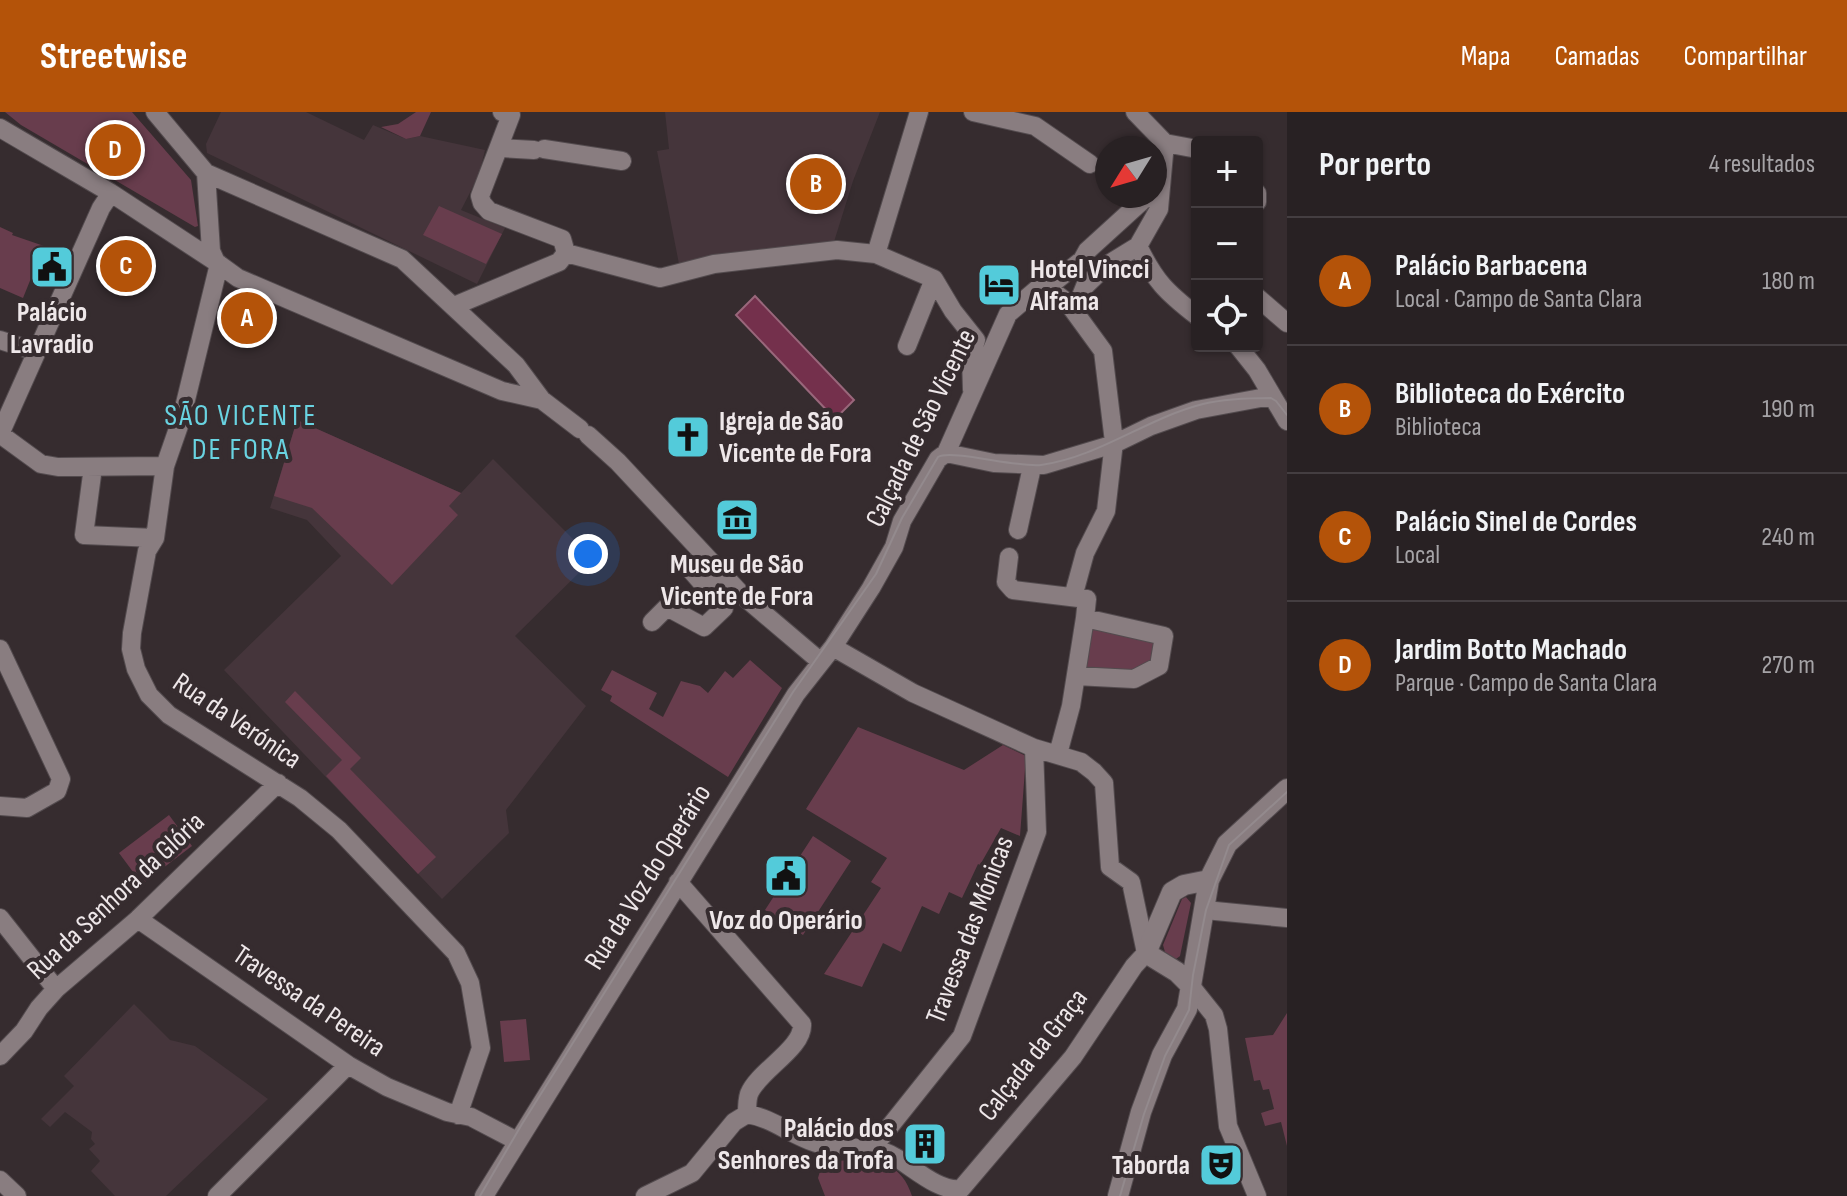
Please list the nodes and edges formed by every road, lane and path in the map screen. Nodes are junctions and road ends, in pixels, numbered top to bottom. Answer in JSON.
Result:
{"nodes":[{"id":1,"x":155,"y":112,"type":"edge"},
{"id":2,"x":919,"y":112,"type":"edge"},
{"id":3,"x":973,"y":112,"type":"edge"},
{"id":4,"x":1135,"y":112,"type":"edge"},
{"id":5,"x":509,"y":113,"type":"edge"},
{"id":6,"x":0,"y":128,"type":"edge"},
{"id":7,"x":1158,"y":136,"type":"edge"},
{"id":8,"x":1167,"y":143,"type":"edge"},
{"id":9,"x":501,"y":148,"type":"junction"},
{"id":10,"x":1191,"y":148,"type":"edge"},
{"id":11,"x":622,"y":161,"type":"dead end"},
{"id":12,"x":1090,"y":164,"type":"dead end"},
{"id":13,"x":206,"y":173,"type":"junction"},
{"id":14,"x":111,"y":193,"type":"junction"},
{"id":15,"x":1134,"y":208,"type":"edge"},
{"id":16,"x":1159,"y":208,"type":"edge"},
{"id":17,"x":1138,"y":246,"type":"junction"},
{"id":18,"x":566,"y":253,"type":"junction"},
{"id":19,"x":876,"y":254,"type":"junction"},
{"id":20,"x":1082,"y":260,"type":"junction"},
{"id":21,"x":218,"y":263,"type":"junction"},
{"id":22,"x":1107,"y":265,"type":"junction"},
{"id":23,"x":934,"y":279,"type":"junction"},
{"id":24,"x":1046,"y":285,"type":"junction"},
{"id":25,"x":1263,"y":302,"type":"edge"},
{"id":26,"x":454,"y":306,"type":"junction"},
{"id":27,"x":1075,"y":311,"type":"junction"},
{"id":28,"x":1191,"y":311,"type":"edge"},
{"id":29,"x":1287,"y":323,"type":"edge"},
{"id":30,"x":0,"y":340,"type":"edge"},
{"id":31,"x":907,"y":346,"type":"dead end"},
{"id":32,"x":37,"y":352,"type":"junction"},
{"id":33,"x":1243,"y":352,"type":"edge"},
{"id":34,"x":973,"y":397,"type":"junction"},
{"id":35,"x":1274,"y":399,"type":"junction"},
{"id":36,"x":542,"y":400,"type":"junction"},
{"id":37,"x":1287,"y":421,"type":"edge"},
{"id":38,"x":7,"y":438,"type":"edge"},
{"id":39,"x":1114,"y":444,"type":"junction"},
{"id":40,"x":946,"y":453,"type":"junction"},
{"id":41,"x":165,"y":466,"type":"junction"},
{"id":42,"x":93,"y":467,"type":"junction"},
{"id":43,"x":1032,"y":467,"type":"junction"},
{"id":44,"x":1018,"y":530,"type":"dead end"},
{"id":45,"x":155,"y":538,"type":"junction"},
{"id":46,"x":1009,"y":557,"type":"dead end"},
{"id":47,"x":742,"y":595,"type":"junction"},
{"id":48,"x":1073,"y":597,"type":"junction"},
{"id":49,"x":1085,"y":618,"type":"junction"},
{"id":50,"x":652,"y":622,"type":"dead end"},
{"id":51,"x":833,"y":647,"type":"junction"},
{"id":52,"x":0,"y":649,"type":"edge"},
{"id":53,"x":821,"y":662,"type":"junction"},
{"id":54,"x":1076,"y":676,"type":"junction"},
{"id":55,"x":1034,"y":748,"type":"junction"},
{"id":56,"x":1058,"y":754,"type":"junction"},
{"id":57,"x":278,"y":783,"type":"junction"},
{"id":58,"x":1285,"y":792,"type":"edge"},
{"id":59,"x":0,"y":806,"type":"edge"},
{"id":60,"x":1209,"y":880,"type":"junction"},
{"id":61,"x":678,"y":882,"type":"junction"},
{"id":62,"x":1205,"y":910,"type":"junction"},
{"id":63,"x":1278,"y":916,"type":"edge"},
{"id":64,"x":0,"y":918,"type":"edge"},
{"id":65,"x":138,"y":919,"type":"junction"},
{"id":66,"x":1146,"y":953,"type":"junction"},
{"id":67,"x":1190,"y":985,"type":"junction"},
{"id":68,"x":56,"y":989,"type":"junction"},
{"id":69,"x":0,"y":1056,"type":"edge"},
{"id":70,"x":348,"y":1065,"type":"junction"},
{"id":71,"x":747,"y":1114,"type":"junction"},
{"id":72,"x":458,"y":1115,"type":"junction"},
{"id":73,"x":517,"y":1141,"type":"junction"},
{"id":74,"x":871,"y":1150,"type":"junction"},
{"id":75,"x":0,"y":1180,"type":"edge"},
{"id":76,"x":958,"y":1192,"type":"edge"},
{"id":77,"x":17,"y":1196,"type":"edge"},
{"id":78,"x":217,"y":1196,"type":"edge"},
{"id":79,"x":484,"y":1196,"type":"edge"},
{"id":80,"x":645,"y":1196,"type":"edge"},
{"id":81,"x":1118,"y":1196,"type":"edge"},
{"id":82,"x":1257,"y":1196,"type":"edge"}],
"edges":[{"from":1,"to":13,"type":"street"},
{"from":2,"to":19,"type":"street"},
{"from":3,"to":12,"type":"street"},
{"from":4,"to":7,"type":"street"},
{"from":5,"to":9,"type":"street"},
{"from":6,"to":14,"type":"street"},
{"from":8,"to":10,"type":"street"},
{"from":9,"to":11,"type":"street"},
{"from":9,"to":18,"type":"street"},
{"from":13,"to":21,"type":"street"},
{"from":13,"to":26,"type":"street"},
{"from":14,"to":21,"type":"street"},
{"from":14,"to":32,"type":"street"},
{"from":15,"to":20,"type":"street","name":"Calçada de São Vicente"},
{"from":16,"to":17,"type":"street"},
{"from":17,"to":22,"type":"street"},
{"from":17,"to":28,"type":"street"},
{"from":18,"to":19,"type":"street"},
{"from":18,"to":26,"type":"street"},
{"from":19,"to":23,"type":"street"},
{"from":20,"to":22,"type":"street"},
{"from":20,"to":24,"type":"street","name":"Calçada de São Vicente"},
{"from":21,"to":36,"type":"street"},
{"from":21,"to":41,"type":"street","name":"Rua da Verónica"},
{"from":22,"to":27,"type":"street"},
{"from":23,"to":31,"type":"street"},
{"from":23,"to":34,"type":"street"},
{"from":24,"to":27,"type":"street"},
{"from":24,"to":34,"type":"street","name":"Calçada de São Vicente"},
{"from":25,"to":29,"type":"street"},
{"from":26,"to":36,"type":"street"},
{"from":27,"to":39,"type":"street"},
{"from":30,"to":32,"type":"street"},
{"from":32,"to":38,"type":"street"},
{"from":33,"to":35,"type":"street"},
{"from":34,"to":40,"type":"street","name":"Calçada de São Vicente"},
{"from":35,"to":37,"type":"street"},
{"from":35,"to":39,"type":"street"},
{"from":36,"to":47,"type":"street"},
{"from":38,"to":42,"type":"street"},
{"from":39,"to":43,"type":"street"},
{"from":39,"to":48,"type":"street"},
{"from":40,"to":43,"type":"street"},
{"from":40,"to":51,"type":"street","name":"Calçada de São Vicente"},
{"from":41,"to":42,"type":"street"},
{"from":41,"to":45,"type":"street","name":"Rua da Verónica"},
{"from":42,"to":45,"type":"street"},
{"from":43,"to":44,"type":"street"},
{"from":45,"to":57,"type":"street","name":"Rua da Verónica"},
{"from":46,"to":48,"type":"street"},
{"from":47,"to":50,"type":"street"},
{"from":47,"to":53,"type":"street"},
{"from":48,"to":49,"type":"street"},
{"from":49,"to":54,"type":"street"},
{"from":49,"to":54,"type":"street"},
{"from":51,"to":53,"type":"street","name":"Rua da Voz do Operário"},
{"from":51,"to":55,"type":"street"},
{"from":52,"to":59,"type":"street"},
{"from":53,"to":61,"type":"street","name":"Rua da Voz do Operário"},
{"from":54,"to":56,"type":"street"},
{"from":55,"to":56,"type":"street"},
{"from":55,"to":74,"type":"street","name":"Travessa das Mónicas"},
{"from":56,"to":66,"type":"street"},
{"from":57,"to":65,"type":"street","name":"Rua da Senhora da Glória"},
{"from":57,"to":72,"type":"street","name":"Rua da Verónica"},
{"from":58,"to":60,"type":"street"},
{"from":60,"to":62,"type":"street"},
{"from":60,"to":66,"type":"street","name":"Calçada da Graça"},
{"from":61,"to":71,"type":"street"},
{"from":61,"to":73,"type":"street","name":"Rua da Voz do Operário"},
{"from":62,"to":63,"type":"street"},
{"from":62,"to":67,"type":"street"},
{"from":64,"to":68,"type":"street"},
{"from":65,"to":68,"type":"street","name":"Rua da Senhora da Glória"},
{"from":65,"to":70,"type":"street","name":"Travessa da Pereira"},
{"from":66,"to":67,"type":"street"},
{"from":66,"to":76,"type":"street","name":"Calçada da Graça"},
{"from":67,"to":81,"type":"street"},
{"from":67,"to":82,"type":"street"},
{"from":68,"to":69,"type":"street","name":"Rua da Senhora da Glória"},
{"from":70,"to":72,"type":"street","name":"Travessa da Pereira"},
{"from":70,"to":78,"type":"street"},
{"from":71,"to":74,"type":"street","name":"Calçada da Graça"},
{"from":71,"to":80,"type":"street"},
{"from":72,"to":73,"type":"street","name":"Travessa da Pereira"},
{"from":73,"to":79,"type":"street","name":"Rua da Voz do Operário"},
{"from":74,"to":76,"type":"street","name":"Calçada da Graça"},
{"from":75,"to":77,"type":"street"}]}
